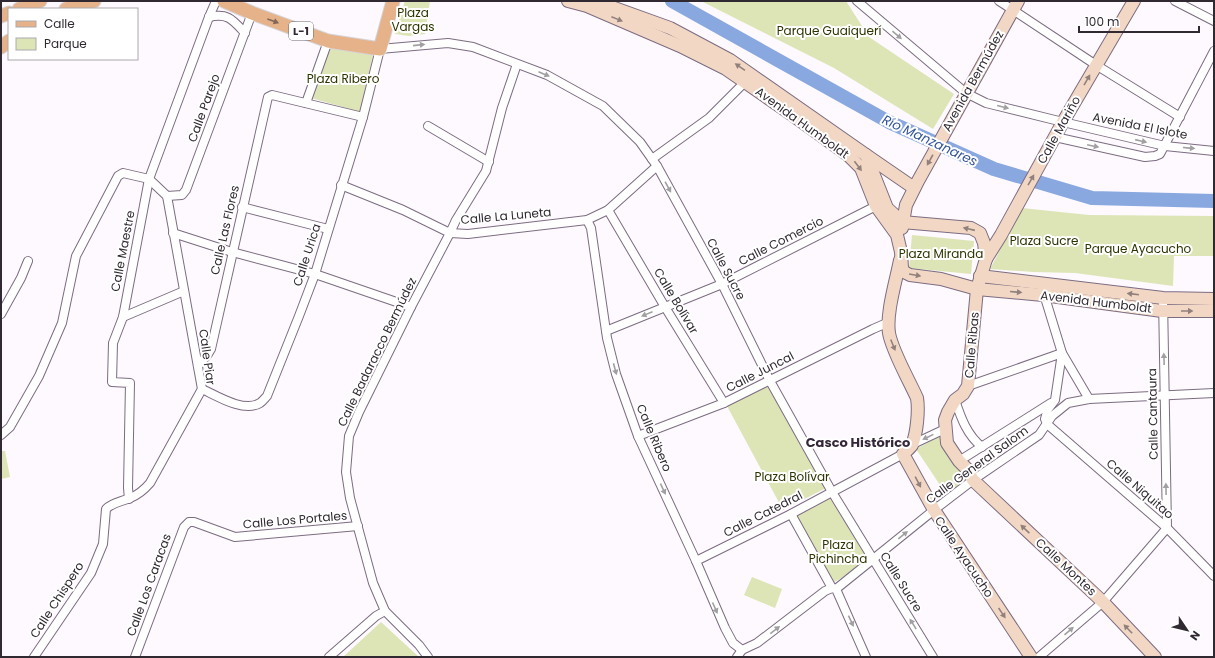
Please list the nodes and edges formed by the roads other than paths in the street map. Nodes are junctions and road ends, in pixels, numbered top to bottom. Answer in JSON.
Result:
{"nodes":[{"id":1,"x":94,"y":1,"type":"edge"},
{"id":2,"x":216,"y":1,"type":"edge"},
{"id":3,"x":224,"y":1,"type":"edge"},
{"id":4,"x":393,"y":1,"type":"edge"},
{"id":5,"x":568,"y":1,"type":"edge"},
{"id":6,"x":595,"y":1,"type":"edge"},
{"id":7,"x":998,"y":1,"type":"edge"},
{"id":8,"x":1134,"y":1,"type":"edge"},
{"id":9,"x":1175,"y":1,"type":"edge"},
{"id":10,"x":858,"y":2,"type":"edge"},
{"id":11,"x":1016,"y":5,"type":"edge"},
{"id":12,"x":70,"y":8,"type":"edge"},
{"id":13,"x":252,"y":13,"type":"junction"},
{"id":14,"x":208,"y":17,"type":"junction"},
{"id":15,"x":1214,"y":21,"type":"edge"},
{"id":16,"x":245,"y":33,"type":"junction"},
{"id":17,"x":328,"y":41,"type":"junction"},
{"id":18,"x":380,"y":49,"type":"junction"},
{"id":19,"x":1214,"y":51,"type":"edge"},
{"id":20,"x":518,"y":64,"type":"junction"},
{"id":21,"x":1096,"y":65,"type":"junction"},
{"id":22,"x":745,"y":82,"type":"junction"},
{"id":23,"x":966,"y":94,"type":"junction"},
{"id":24,"x":306,"y":103,"type":"junction"},
{"id":25,"x":362,"y":117,"type":"junction"},
{"id":26,"x":1180,"y":117,"type":"junction"},
{"id":27,"x":1062,"y":122,"type":"junction"},
{"id":28,"x":428,"y":126,"type":"dead end"},
{"id":29,"x":1055,"y":137,"type":"junction"},
{"id":30,"x":1165,"y":146,"type":"junction"},
{"id":31,"x":1214,"y":150,"type":"edge"},
{"id":32,"x":866,"y":155,"type":"junction"},
{"id":33,"x":489,"y":162,"type":"junction"},
{"id":34,"x":654,"y":162,"type":"junction"},
{"id":35,"x":149,"y":179,"type":"junction"},
{"id":36,"x":341,"y":185,"type":"junction"},
{"id":37,"x":916,"y":185,"type":"junction"},
{"id":38,"x":167,"y":196,"type":"junction"},
{"id":39,"x":876,"y":206,"type":"junction"},
{"id":40,"x":242,"y":207,"type":"junction"},
{"id":41,"x":608,"y":210,"type":"junction"},
{"id":42,"x":587,"y":220,"type":"junction"},
{"id":43,"x":902,"y":222,"type":"junction"},
{"id":44,"x":328,"y":229,"type":"junction"},
{"id":45,"x":173,"y":233,"type":"junction"},
{"id":46,"x":450,"y":233,"type":"junction"},
{"id":47,"x":232,"y":252,"type":"junction"},
{"id":48,"x":901,"y":252,"type":"junction"},
{"id":49,"x":986,"y":259,"type":"junction"},
{"id":50,"x":28,"y":261,"type":"dead end"},
{"id":51,"x":314,"y":274,"type":"junction"},
{"id":52,"x":980,"y":276,"type":"junction"},
{"id":53,"x":722,"y":284,"type":"junction"},
{"id":54,"x":978,"y":288,"type":"junction"},
{"id":55,"x":1043,"y":289,"type":"junction"},
{"id":56,"x":184,"y":291,"type":"junction"},
{"id":57,"x":1163,"y":298,"type":"junction"},
{"id":58,"x":1214,"y":299,"type":"edge"},
{"id":59,"x":411,"y":307,"type":"junction"},
{"id":60,"x":665,"y":307,"type":"junction"},
{"id":61,"x":1162,"y":311,"type":"junction"},
{"id":62,"x":1214,"y":311,"type":"edge"},
{"id":63,"x":1,"y":314,"type":"edge"},
{"id":64,"x":123,"y":317,"type":"junction"},
{"id":65,"x":889,"y":322,"type":"junction"},
{"id":66,"x":606,"y":331,"type":"junction"},
{"id":67,"x":1062,"y":353,"type":"junction"},
{"id":68,"x":198,"y":366,"type":"junction"},
{"id":69,"x":770,"y":381,"type":"junction"},
{"id":70,"x":968,"y":386,"type":"junction"},
{"id":71,"x":202,"y":389,"type":"junction"},
{"id":72,"x":1214,"y":393,"type":"edge"},
{"id":73,"x":1165,"y":395,"type":"junction"},
{"id":74,"x":1089,"y":399,"type":"junction"},
{"id":75,"x":955,"y":400,"type":"junction"},
{"id":76,"x":1055,"y":400,"type":"junction"},
{"id":77,"x":724,"y":403,"type":"junction"},
{"id":78,"x":1047,"y":424,"type":"junction"},
{"id":79,"x":946,"y":429,"type":"junction"},
{"id":80,"x":1,"y":435,"type":"edge"},
{"id":81,"x":638,"y":436,"type":"junction"},
{"id":82,"x":982,"y":447,"type":"junction"},
{"id":83,"x":907,"y":450,"type":"junction"},
{"id":84,"x":959,"y":461,"type":"junction"},
{"id":85,"x":973,"y":480,"type":"junction"},
{"id":86,"x":832,"y":492,"type":"junction"},
{"id":87,"x":129,"y":499,"type":"junction"},
{"id":88,"x":106,"y":509,"type":"joint"},
{"id":89,"x":934,"y":510,"type":"junction"},
{"id":90,"x":791,"y":514,"type":"junction"},
{"id":91,"x":188,"y":522,"type":"joint"},
{"id":92,"x":358,"y":526,"type":"junction"},
{"id":93,"x":1167,"y":528,"type":"junction"},
{"id":94,"x":873,"y":559,"type":"junction"},
{"id":95,"x":696,"y":561,"type":"junction"},
{"id":96,"x":1214,"y":576,"type":"edge"},
{"id":97,"x":834,"y":589,"type":"junction"},
{"id":98,"x":1103,"y":602,"type":"junction"},
{"id":99,"x":385,"y":611,"type":"junction"},
{"id":100,"x":740,"y":654,"type":"edge"},
{"id":101,"x":34,"y":657,"type":"edge"},
{"id":102,"x":135,"y":657,"type":"edge"},
{"id":103,"x":329,"y":657,"type":"edge"},
{"id":104,"x":428,"y":657,"type":"edge"},
{"id":105,"x":866,"y":657,"type":"edge"},
{"id":106,"x":933,"y":657,"type":"edge"},
{"id":107,"x":1031,"y":657,"type":"edge"},
{"id":108,"x":1039,"y":657,"type":"edge"},
{"id":109,"x":1156,"y":657,"type":"edge"}],
"edges":[{"from":1,"to":12,"type":"main road"},
{"from":2,"to":14,"type":"street","name":"Calle Maestre"},
{"from":3,"to":13,"type":"main road","number":"L-1"},
{"from":4,"to":18,"type":"main road"},
{"from":5,"to":22,"type":"main road","name":"Avenida Humboldt","one_way":true},
{"from":32,"to":6,"type":"main road","name":"Avenida Humboldt","one_way":true},
{"from":7,"to":11,"type":"street"},
{"from":8,"to":21,"type":"main road","name":"Calle Mariño"},
{"from":9,"to":15,"type":"street"},
{"from":10,"to":23,"type":"street","name":"Avenida El Islote","one_way":true},
{"from":11,"to":21,"type":"street"},
{"from":11,"to":23,"type":"main road","name":"Avenida Bermúdez"},
{"from":13,"to":16,"type":"street","name":"Calle Parejo"},
{"from":13,"to":17,"type":"main road","number":"L-1","one_way":true},
{"from":14,"to":16,"type":"street"},
{"from":14,"to":35,"type":"street","name":"Calle Maestre"},
{"from":16,"to":38,"type":"street","name":"Calle Parejo"},
{"from":17,"to":18,"type":"main road","number":"L-1"},
{"from":17,"to":24,"type":"street"},
{"from":18,"to":20,"type":"street","name":"Calle Sucre","one_way":true},
{"from":18,"to":25,"type":"street","name":"Calle Urica"},
{"from":19,"to":26,"type":"street"},
{"from":20,"to":33,"type":"street","name":"Calle Badaracco Bermúdez"},
{"from":20,"to":34,"type":"street","name":"Calle Sucre","one_way":true},
{"from":21,"to":26,"type":"street"},
{"from":27,"to":21,"type":"main road","name":"Calle Mariño","one_way":true},
{"from":22,"to":34,"type":"street","name":"Calle La Luneta"},
{"from":22,"to":39,"type":"main road","name":"Avenida Humboldt","one_way":true},
{"from":23,"to":27,"type":"street","name":"Avenida El Islote","one_way":true},
{"from":23,"to":37,"type":"main road","name":"Avenida Bermúdez","one_way":true},
{"from":24,"to":25,"type":"street"},
{"from":24,"to":40,"type":"street","name":"Calle Las Flores"},
{"from":25,"to":36,"type":"street","name":"Calle Urica"},
{"from":26,"to":30,"type":"street"},
{"from":27,"to":29,"type":"main road","name":"Calle Mariño"},
{"from":27,"to":30,"type":"street","name":"Avenida El Islote","one_way":true},
{"from":28,"to":33,"type":"street"},
{"from":29,"to":30,"type":"street","one_way":true},
{"from":49,"to":29,"type":"main road","name":"Calle Mariño","one_way":true},
{"from":30,"to":31,"type":"street","name":"Avenida El Islote","one_way":true},
{"from":32,"to":37,"type":"main road"},
{"from":32,"to":43,"type":"main road","name":"Avenida Humboldt"},
{"from":33,"to":46,"type":"street","name":"Calle Badaracco Bermúdez"},
{"from":34,"to":41,"type":"street","name":"Calle La Luneta"},
{"from":34,"to":53,"type":"street","name":"Calle Sucre","one_way":true},
{"from":35,"to":38,"type":"street"},
{"from":35,"to":64,"type":"street","name":"Calle Maestre"},
{"from":35,"to":80,"type":"street"},
{"from":36,"to":44,"type":"street","name":"Calle Urica"},
{"from":36,"to":46,"type":"street","name":"Calle La Luneta"},
{"from":37,"to":43,"type":"main road","name":"Avenida Bermúdez"},
{"from":38,"to":45,"type":"street","name":"Calle Piar"},
{"from":39,"to":48,"type":"main road","name":"Avenida Humboldt"},
{"from":39,"to":53,"type":"street","name":"Calle Comercio"},
{"from":40,"to":44,"type":"street"},
{"from":40,"to":47,"type":"street","name":"Calle Las Flores"},
{"from":41,"to":42,"type":"street","name":"Calle La Luneta"},
{"from":41,"to":60,"type":"street","name":"Calle Bolívar"},
{"from":42,"to":46,"type":"street","name":"Calle La Luneta"},
{"from":42,"to":66,"type":"street","name":"Calle Ribero"},
{"from":43,"to":48,"type":"main road","name":"Avenida Bermúdez"},
{"from":49,"to":43,"type":"main road","one_way":true},
{"from":44,"to":51,"type":"street","name":"Calle Urica"},
{"from":45,"to":47,"type":"street"},
{"from":45,"to":56,"type":"street","name":"Calle Piar"},
{"from":46,"to":59,"type":"street","name":"Calle Badaracco Bermúdez"},
{"from":47,"to":51,"type":"street"},
{"from":47,"to":68,"type":"street","name":"Calle Las Flores"},
{"from":48,"to":54,"type":"main road","name":"Avenida Humboldt","one_way":true},
{"from":48,"to":65,"type":"main road"},
{"from":49,"to":52,"type":"main road"},
{"from":50,"to":63,"type":"street"},
{"from":51,"to":59,"type":"street"},
{"from":51,"to":71,"type":"street","name":"Calle Urica"},
{"from":52,"to":54,"type":"main road"},
{"from":52,"to":55,"type":"main road","name":"Avenida Humboldt"},
{"from":53,"to":60,"type":"street","name":"Calle Comercio"},
{"from":53,"to":69,"type":"street","name":"Calle Sucre"},
{"from":54,"to":55,"type":"main road","name":"Avenida Humboldt","one_way":true},
{"from":54,"to":70,"type":"main road","name":"Calle Ribas"},
{"from":57,"to":55,"type":"main road","name":"Avenida Humboldt","one_way":true},
{"from":55,"to":61,"type":"main road","name":"Avenida Humboldt"},
{"from":55,"to":67,"type":"street"},
{"from":56,"to":64,"type":"street"},
{"from":56,"to":68,"type":"street","name":"Calle Piar"},
{"from":57,"to":58,"type":"main road","name":"Avenida Humboldt"},
{"from":57,"to":61,"type":"street","name":"Calle Cantaura"},
{"from":59,"to":92,"type":"street","name":"Calle Badaracco Bermúdez"},
{"from":60,"to":66,"type":"street","name":"Calle Comercio","one_way":true},
{"from":60,"to":77,"type":"street","name":"Calle Bolívar"},
{"from":61,"to":62,"type":"main road","name":"Avenida Humboldt","one_way":true},
{"from":73,"to":61,"type":"street","name":"Calle Cantaura","one_way":true},
{"from":64,"to":87,"type":"street","name":"Calle Maestre"},
{"from":65,"to":69,"type":"street","name":"Calle Juncal"},
{"from":65,"to":83,"type":"main road","one_way":true},
{"from":66,"to":81,"type":"street","name":"Calle Ribero","one_way":true},
{"from":67,"to":70,"type":"street"},
{"from":67,"to":74,"type":"street"},
{"from":67,"to":76,"type":"street"},
{"from":68,"to":71,"type":"street","name":"Calle Piar"},
{"from":69,"to":77,"type":"street","name":"Calle Juncal"},
{"from":69,"to":86,"type":"street","name":"Calle Sucre"},
{"from":70,"to":75,"type":"main road","name":"Calle Ribas"},
{"from":71,"to":87,"type":"street","name":"Calle Piar"},
{"from":72,"to":73,"type":"street","name":"Calle General Salom"},
{"from":73,"to":74,"type":"street","name":"Calle General Salom"},
{"from":93,"to":73,"type":"street","name":"Calle Cantaura","one_way":true},
{"from":74,"to":78,"type":"street","name":"Calle General Salom"},
{"from":75,"to":79,"type":"main road","name":"Calle Ribas"},
{"from":75,"to":82,"type":"street"},
{"from":76,"to":78,"type":"street"},
{"from":76,"to":82,"type":"street"},
{"from":77,"to":81,"type":"street","name":"Calle Juncal"},
{"from":78,"to":85,"type":"street","name":"Calle General Salom"},
{"from":78,"to":93,"type":"street","name":"Calle Niquitao"},
{"from":79,"to":83,"type":"street","name":"Calle Catedral","one_way":true},
{"from":79,"to":84,"type":"main road","name":"Calle Ribas"},
{"from":81,"to":95,"type":"street","name":"Calle Ribero","one_way":true},
{"from":82,"to":84,"type":"street"},
{"from":83,"to":86,"type":"street","name":"Calle Catedral"},
{"from":83,"to":89,"type":"main road","name":"Calle Ayacucho","one_way":true},
{"from":84,"to":85,"type":"main road","name":"Calle Ribas"},
{"from":85,"to":89,"type":"street","name":"Calle General Salom"},
{"from":98,"to":85,"type":"main road","name":"Calle Montes","one_way":true},
{"from":86,"to":90,"type":"street","name":"Calle Catedral"},
{"from":86,"to":94,"type":"street","name":"Calle Sucre"},
{"from":87,"to":88,"type":"street","name":"Calle Piar"},
{"from":88,"to":101,"type":"street","name":"Calle Chispero"},
{"from":94,"to":89,"type":"street","name":"Calle General Salom","one_way":true},
{"from":89,"to":107,"type":"main road","name":"Calle Ayacucho","one_way":true},
{"from":90,"to":95,"type":"street","name":"Calle Catedral"},
{"from":90,"to":97,"type":"street"},
{"from":91,"to":92,"type":"street","name":"Calle Los Portales"},
{"from":91,"to":102,"type":"street","name":"Calle Los Caracas"},
{"from":92,"to":99,"type":"street","name":"Calle Badaracco Bermúdez"},
{"from":93,"to":96,"type":"street","name":"Calle Niquitao"},
{"from":93,"to":98,"type":"street"},
{"from":94,"to":97,"type":"street","name":"Calle General Salom"},
{"from":106,"to":94,"type":"street","name":"Calle Sucre","one_way":true},
{"from":95,"to":100,"type":"street","name":"Calle Ribero","one_way":true},
{"from":100,"to":97,"type":"street","name":"Calle General Salom","one_way":true},
{"from":97,"to":105,"type":"street","one_way":true},
{"from":108,"to":98,"type":"street","one_way":true},
{"from":109,"to":98,"type":"main road","name":"Calle Montes","one_way":true},
{"from":99,"to":103,"type":"street"},
{"from":99,"to":104,"type":"street","name":"Calle Badaracco Bermúdez"}]}
